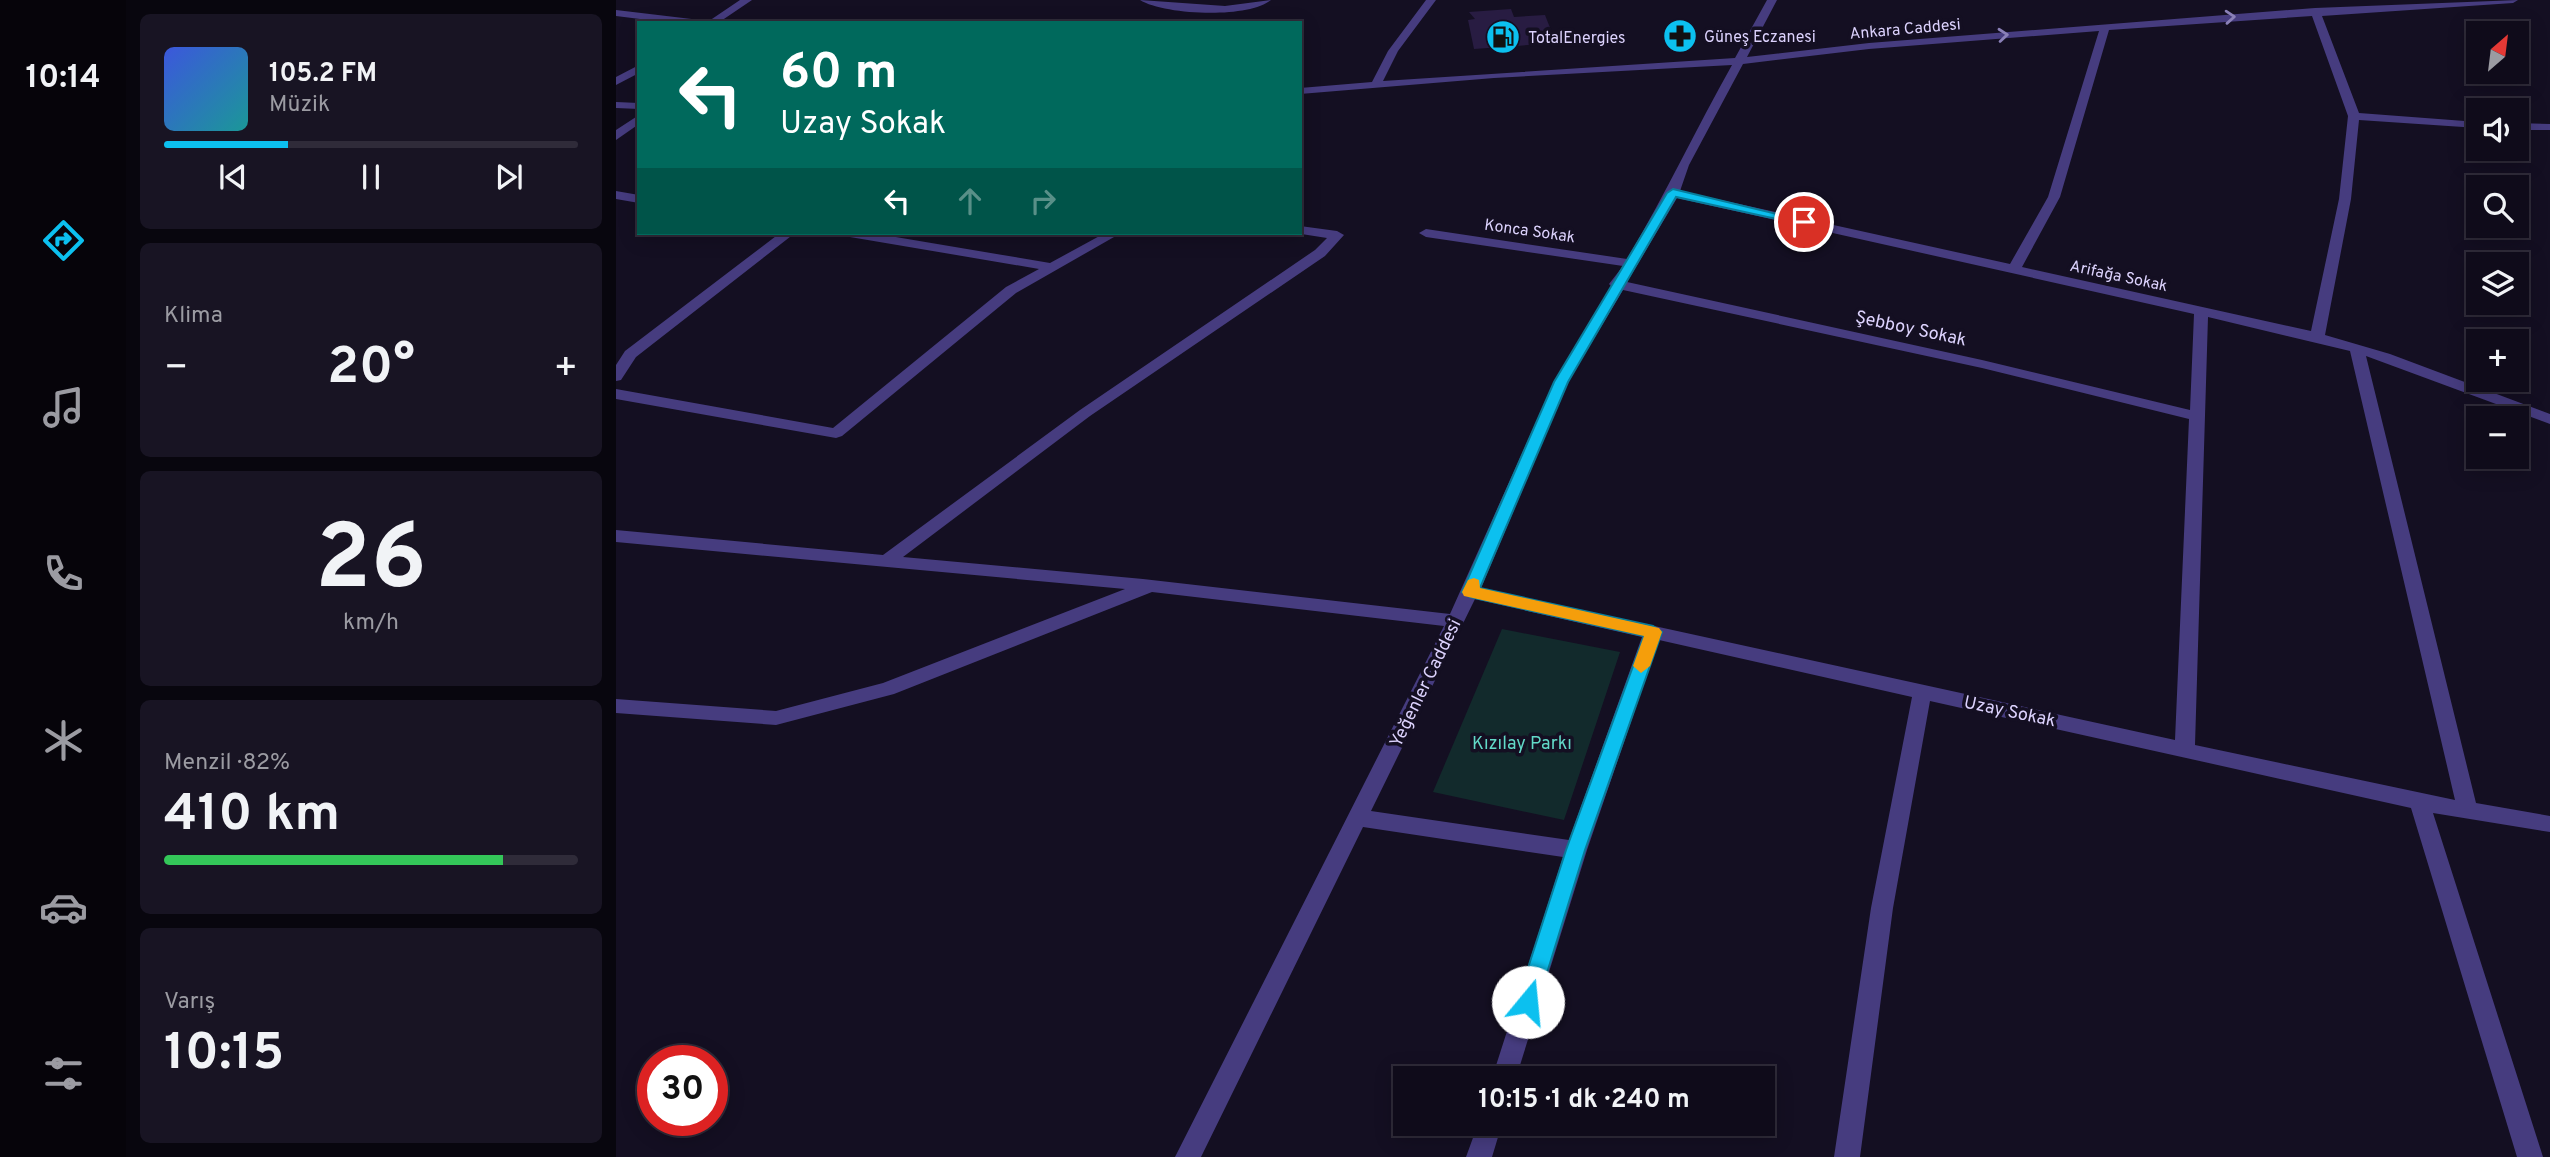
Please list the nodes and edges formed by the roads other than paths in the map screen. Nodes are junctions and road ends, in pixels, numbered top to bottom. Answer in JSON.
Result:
{"nodes":[{"id":1,"x":747,"y":0,"type":"edge"},
{"id":2,"x":1146,"y":0,"type":"edge"},
{"id":3,"x":1266,"y":0,"type":"edge"},
{"id":4,"x":1431,"y":0,"type":"edge"},
{"id":5,"x":1772,"y":0,"type":"edge"},
{"id":6,"x":2513,"y":0,"type":"edge"},
{"id":7,"x":2315,"y":11,"type":"junction"},
{"id":8,"x":616,"y":13,"type":"edge"},
{"id":9,"x":683,"y":21,"type":"edge"},
{"id":10,"x":714,"y":21,"type":"edge"},
{"id":11,"x":2105,"y":27,"type":"junction"},
{"id":12,"x":1740,"y":61,"type":"junction"},
{"id":13,"x":637,"y":69,"type":"edge"},
{"id":14,"x":616,"y":82,"type":"edge"},
{"id":15,"x":1375,"y":86,"type":"junction"},
{"id":16,"x":1302,"y":91,"type":"edge"},
{"id":17,"x":616,"y":105,"type":"edge"},
{"id":18,"x":637,"y":106,"type":"edge"},
{"id":19,"x":2354,"y":116,"type":"junction"},
{"id":20,"x":637,"y":120,"type":"edge"},
{"id":21,"x":2466,"y":124,"type":"edge"},
{"id":22,"x":2529,"y":126,"type":"edge"},
{"id":23,"x":2550,"y":127,"type":"edge"},
{"id":24,"x":616,"y":136,"type":"edge"},
{"id":25,"x":1673,"y":193,"type":"junction"},
{"id":26,"x":616,"y":195,"type":"edge"},
{"id":27,"x":637,"y":199,"type":"edge"},
{"id":28,"x":1302,"y":230,"type":"edge"},
{"id":29,"x":1426,"y":233,"type":"dead end"},
{"id":30,"x":785,"y":235,"type":"edge"},
{"id":31,"x":862,"y":235,"type":"edge"},
{"id":32,"x":1110,"y":235,"type":"edge"},
{"id":33,"x":1630,"y":263,"type":"junction"},
{"id":34,"x":1052,"y":267,"type":"junction"},
{"id":35,"x":2014,"y":270,"type":"junction"},
{"id":36,"x":1616,"y":284,"type":"junction"},
{"id":37,"x":2201,"y":310,"type":"junction"},
{"id":38,"x":2317,"y":337,"type":"junction"},
{"id":39,"x":2357,"y":349,"type":"junction"},
{"id":40,"x":616,"y":376,"type":"edge"},
{"id":41,"x":616,"y":394,"type":"edge"},
{"id":42,"x":2196,"y":416,"type":"junction"},
{"id":43,"x":2550,"y":419,"type":"edge"},
{"id":44,"x":616,"y":536,"type":"edge"},
{"id":45,"x":886,"y":561,"type":"junction"},
{"id":46,"x":1150,"y":586,"type":"junction"},
{"id":47,"x":1470,"y":592,"type":"junction"},
{"id":48,"x":1455,"y":621,"type":"junction"},
{"id":49,"x":1653,"y":632,"type":"junction"},
{"id":50,"x":1923,"y":692,"type":"junction"},
{"id":51,"x":616,"y":706,"type":"edge"},
{"id":52,"x":2185,"y":748,"type":"junction"},
{"id":53,"x":2419,"y":802,"type":"junction"},
{"id":54,"x":2467,"y":809,"type":"junction"},
{"id":55,"x":1359,"y":818,"type":"junction"},
{"id":56,"x":2550,"y":824,"type":"edge"},
{"id":57,"x":1576,"y":850,"type":"junction"},
{"id":58,"x":1508,"y":1066,"type":"edge"},
{"id":59,"x":1486,"y":1136,"type":"edge"},
{"id":60,"x":1188,"y":1157,"type":"edge"},
{"id":61,"x":1479,"y":1157,"type":"edge"},
{"id":62,"x":1847,"y":1157,"type":"edge"},
{"id":63,"x":2530,"y":1157,"type":"edge"}],
"edges":[{"from":1,"to":10,"type":"street"},
{"from":2,"to":3,"type":"street"},
{"from":4,"to":15,"type":"street"},
{"from":5,"to":12,"type":"street","name":"Yeğenler Caddesi"},
{"from":6,"to":7,"type":"street","name":"Ankara Caddesi"},
{"from":11,"to":7,"type":"street","name":"Ankara Caddesi","one_way":true},
{"from":7,"to":19,"type":"street"},
{"from":8,"to":9,"type":"street"},
{"from":12,"to":11,"type":"street","name":"Ankara Caddesi","one_way":true},
{"from":11,"to":35,"type":"street"},
{"from":12,"to":15,"type":"street","name":"Ankara Caddesi"},
{"from":12,"to":25,"type":"street","name":"Yeğenler Caddesi"},
{"from":13,"to":14,"type":"street"},
{"from":15,"to":16,"type":"street","name":"Ankara Caddesi"},
{"from":17,"to":18,"type":"street"},
{"from":19,"to":21,"type":"street"},
{"from":19,"to":38,"type":"street"},
{"from":20,"to":24,"type":"street"},
{"from":22,"to":23,"type":"street"},
{"from":25,"to":33,"type":"street","name":"Yeğenler Caddesi"},
{"from":25,"to":35,"type":"street","name":"Arifağa Sokak"},
{"from":26,"to":27,"type":"street"},
{"from":28,"to":45,"type":"street"},
{"from":29,"to":33,"type":"street","name":"Konca Sokak"},
{"from":30,"to":40,"type":"street"},
{"from":31,"to":34,"type":"street"},
{"from":32,"to":34,"type":"street"},
{"from":33,"to":36,"type":"street","name":"Yeğenler Caddesi"},
{"from":34,"to":41,"type":"street"},
{"from":35,"to":37,"type":"street","name":"Arifağa Sokak"},
{"from":36,"to":42,"type":"street","name":"Şebboy Sokak"},
{"from":36,"to":47,"type":"street","name":"Yeğenler Caddesi"},
{"from":37,"to":38,"type":"street","name":"Arifağa Sokak"},
{"from":37,"to":42,"type":"street"},
{"from":38,"to":39,"type":"street","name":"Arifağa Sokak"},
{"from":39,"to":43,"type":"street","name":"Arifağa Sokak"},
{"from":39,"to":54,"type":"street"},
{"from":42,"to":52,"type":"street"},
{"from":44,"to":45,"type":"street"},
{"from":45,"to":46,"type":"street"},
{"from":46,"to":48,"type":"street"},
{"from":46,"to":51,"type":"street"},
{"from":47,"to":48,"type":"street","name":"Yeğenler Caddesi"},
{"from":47,"to":49,"type":"street","name":"Uzay Sokak"},
{"from":48,"to":55,"type":"street","name":"Yeğenler Caddesi"},
{"from":49,"to":50,"type":"street","name":"Uzay Sokak"},
{"from":49,"to":57,"type":"street"},
{"from":50,"to":52,"type":"street","name":"Uzay Sokak"},
{"from":50,"to":62,"type":"street"},
{"from":52,"to":53,"type":"street","name":"Uzay Sokak"},
{"from":53,"to":54,"type":"street","name":"Uzay Sokak"},
{"from":53,"to":63,"type":"street"},
{"from":54,"to":56,"type":"street","name":"Uzay Sokak"},
{"from":55,"to":57,"type":"street"},
{"from":55,"to":60,"type":"street","name":"Yeğenler Caddesi"},
{"from":57,"to":58,"type":"street"},
{"from":59,"to":61,"type":"street"}]}
